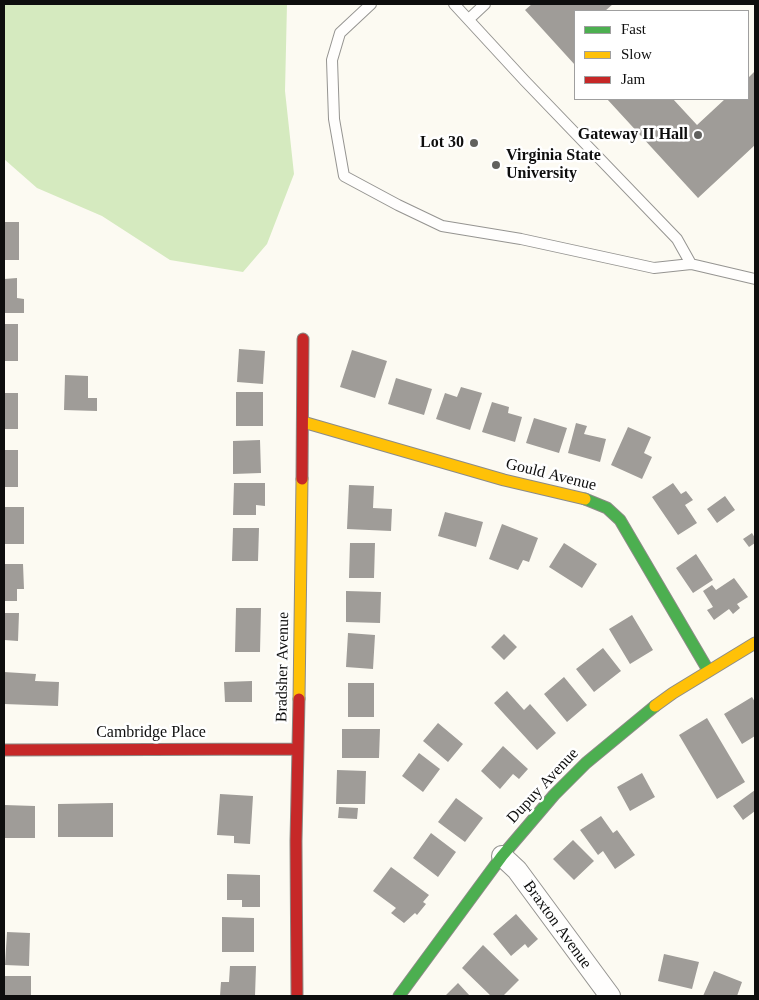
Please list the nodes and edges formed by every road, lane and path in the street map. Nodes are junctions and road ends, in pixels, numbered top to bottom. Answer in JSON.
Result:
{"nodes":[{"id":1,"x":371,"y":4,"type":"edge"},
{"id":2,"x":454,"y":4,"type":"edge"},
{"id":3,"x":485,"y":4,"type":"edge"},
{"id":4,"x":469,"y":20,"type":"junction"},
{"id":5,"x":690,"y":264,"type":"junction"},
{"id":6,"x":755,"y":279,"type":"edge"},
{"id":7,"x":303,"y":339,"type":"dead end"},
{"id":8,"x":303,"y":422,"type":"junction"},
{"id":9,"x":755,"y":643,"type":"edge"},
{"id":10,"x":708,"y":670,"type":"junction"},
{"id":11,"x":298,"y":749,"type":"junction"},
{"id":12,"x":4,"y":750,"type":"edge"},
{"id":13,"x":502,"y":856,"type":"junction"},
{"id":14,"x":297,"y":996,"type":"edge"},
{"id":15,"x":399,"y":996,"type":"edge"},
{"id":16,"x":610,"y":996,"type":"edge"}],
"edges":[{"from":1,"to":5,"type":"lane"},
{"from":2,"to":4,"type":"lane"},
{"from":3,"to":4,"type":"lane"},
{"from":4,"to":5,"type":"lane"},
{"from":5,"to":6,"type":"lane"},
{"from":7,"to":8,"type":"street","name":"Bradsher Avenue"},
{"from":8,"to":10,"type":"street","name":"Gould Avenue"},
{"from":8,"to":11,"type":"street","name":"Bradsher Avenue"},
{"from":9,"to":10,"type":"street","name":"Dupuy Avenue"},
{"from":10,"to":13,"type":"street","name":"Dupuy Avenue"},
{"from":11,"to":12,"type":"street","name":"Cambridge Place"},
{"from":11,"to":14,"type":"street","name":"Bradsher Avenue"},
{"from":13,"to":15,"type":"street","name":"Dupuy Avenue"},
{"from":13,"to":16,"type":"street","name":"Braxton Avenue"}]}
